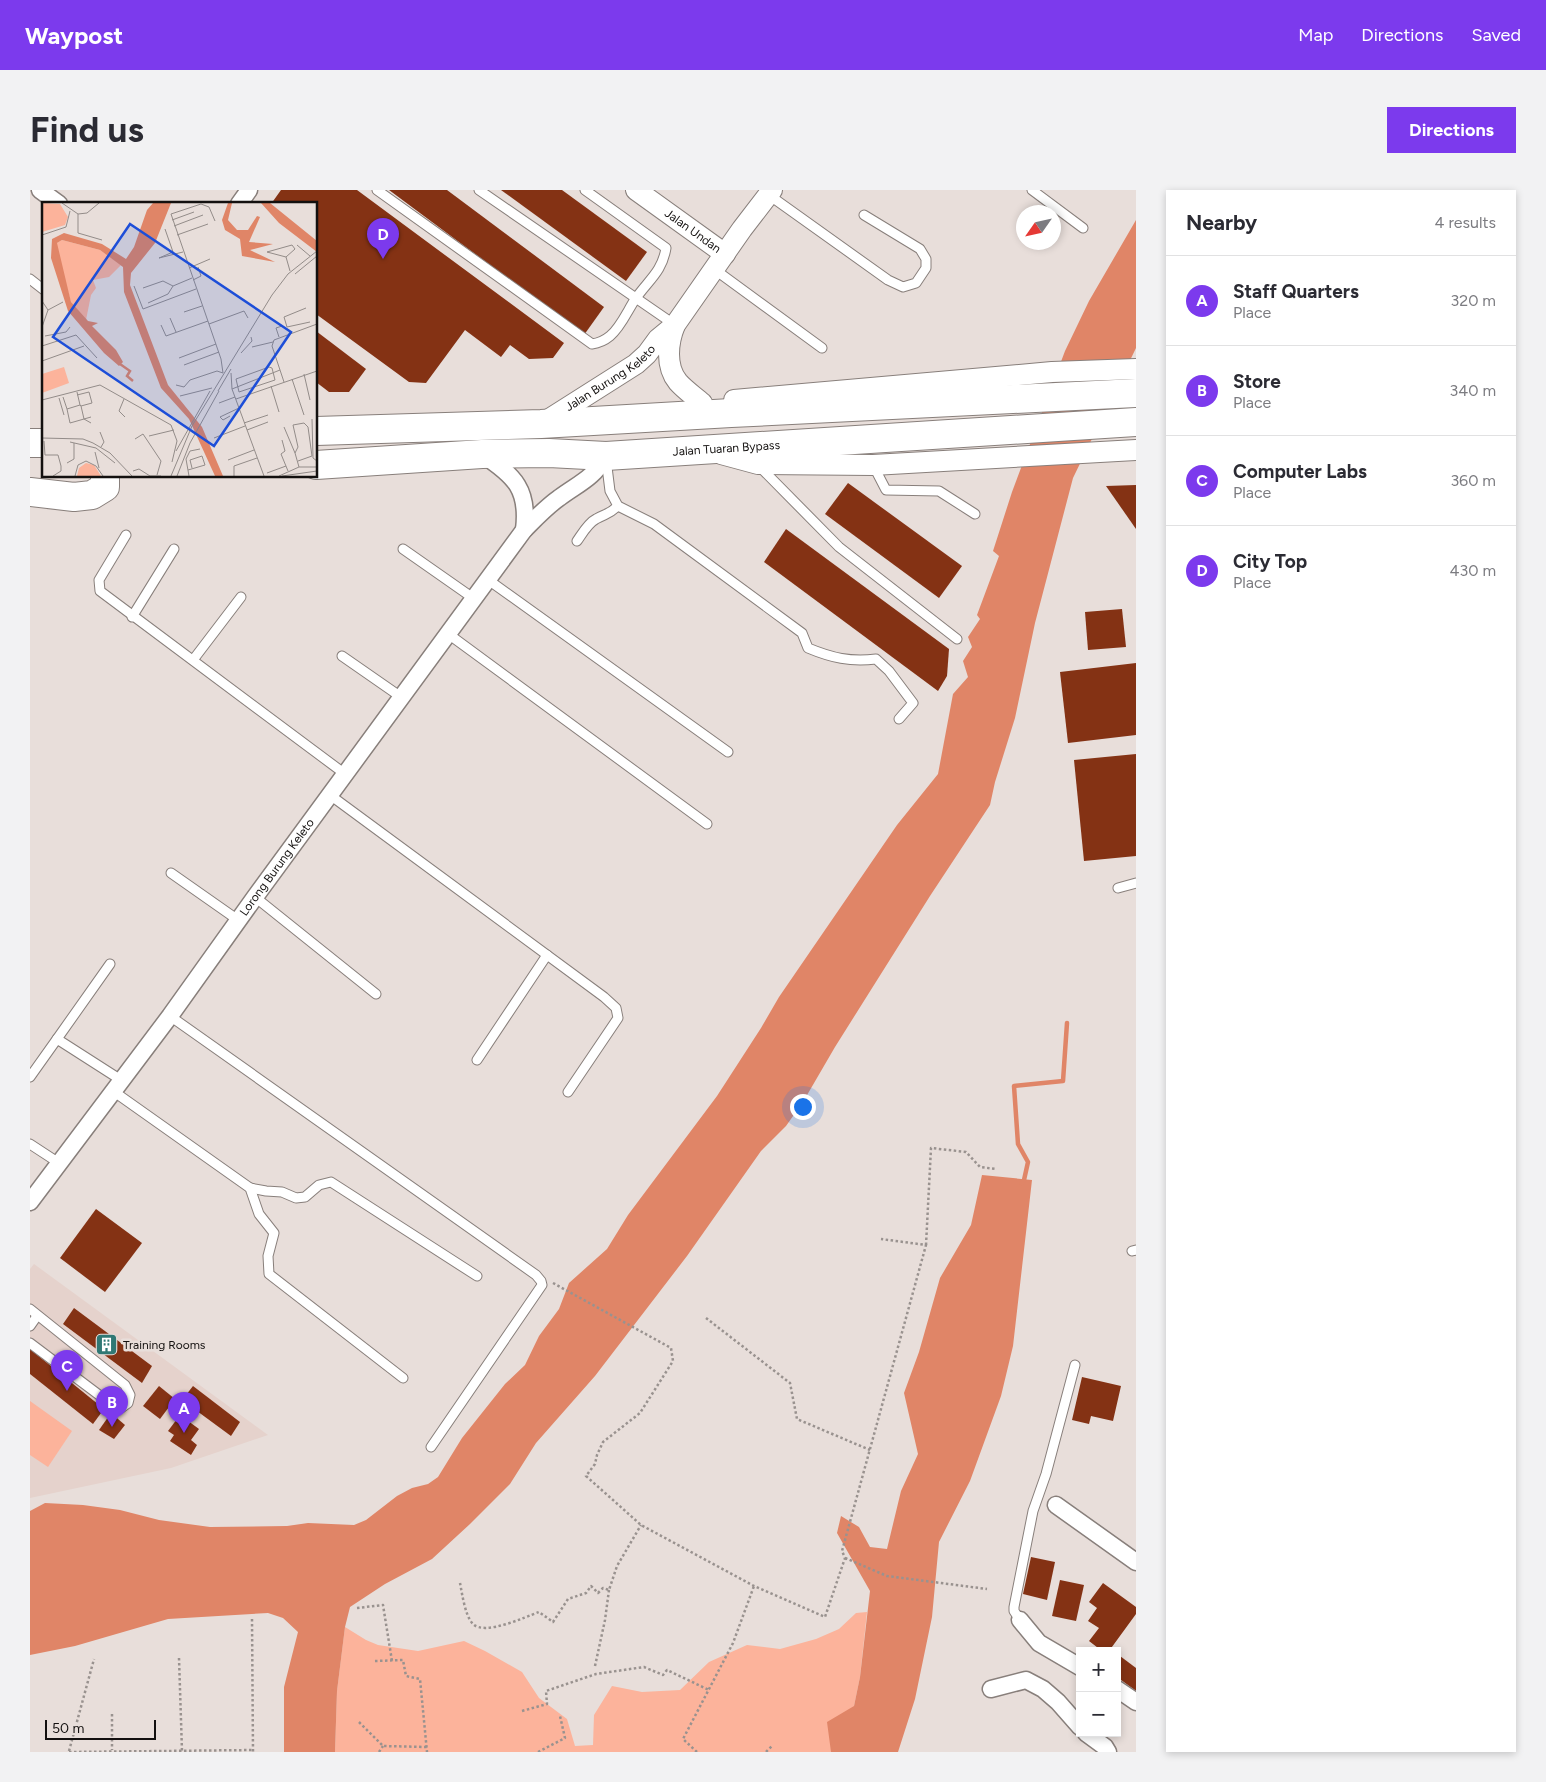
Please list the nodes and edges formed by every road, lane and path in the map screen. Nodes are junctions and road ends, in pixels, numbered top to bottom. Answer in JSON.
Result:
{"nodes":[{"id":1,"x":40,"y":190,"type":"edge"},
{"id":2,"x":249,"y":190,"type":"edge"},
{"id":3,"x":377,"y":190,"type":"edge"},
{"id":4,"x":480,"y":190,"type":"edge"},
{"id":5,"x":585,"y":190,"type":"edge"},
{"id":6,"x":636,"y":190,"type":"edge"},
{"id":7,"x":1032,"y":190,"type":"edge"},
{"id":8,"x":770,"y":192,"type":"edge"},
{"id":9,"x":56,"y":202,"type":"edge"},
{"id":10,"x":240,"y":202,"type":"edge"},
{"id":11,"x":864,"y":215,"type":"dead end"},
{"id":12,"x":1083,"y":228,"type":"dead end"},
{"id":13,"x":719,"y":262,"type":"junction"},
{"id":14,"x":30,"y":279,"type":"edge"},
{"id":15,"x":42,"y":288,"type":"edge"},
{"id":16,"x":636,"y":298,"type":"junction"},
{"id":17,"x":675,"y":325,"type":"junction"},
{"id":18,"x":822,"y":348,"type":"dead end"},
{"id":19,"x":1136,"y":369,"type":"edge"},
{"id":20,"x":1126,"y":393,"type":"edge"},
{"id":21,"x":702,"y":403,"type":"junction"},
{"id":22,"x":318,"y":412,"type":"edge"},
{"id":23,"x":1136,"y":422,"type":"edge"},
{"id":24,"x":541,"y":424,"type":"junction"},
{"id":25,"x":399,"y":428,"type":"junction"},
{"id":26,"x":318,"y":431,"type":"edge"},
{"id":27,"x":707,"y":450,"type":"junction"},
{"id":28,"x":1136,"y":450,"type":"edge"},
{"id":29,"x":318,"y":451,"type":"edge"},
{"id":30,"x":482,"y":454,"type":"junction"},
{"id":31,"x":606,"y":456,"type":"junction"},
{"id":32,"x":758,"y":464,"type":"junction"},
{"id":33,"x":318,"y":465,"type":"edge"},
{"id":34,"x":873,"y":465,"type":"junction"},
{"id":35,"x":105,"y":478,"type":"edge"},
{"id":36,"x":30,"y":492,"type":"edge"},
{"id":37,"x":618,"y":506,"type":"junction"},
{"id":38,"x":975,"y":514,"type":"dead end"},
{"id":39,"x":524,"y":530,"type":"junction"},
{"id":40,"x":126,"y":535,"type":"dead end"},
{"id":41,"x":577,"y":541,"type":"dead end"},
{"id":42,"x":174,"y":549,"type":"dead end"},
{"id":43,"x":403,"y":550,"type":"dead end"},
{"id":44,"x":487,"y":579,"type":"junction"},
{"id":45,"x":241,"y":597,"type":"dead end"},
{"id":46,"x":473,"y":598,"type":"junction"},
{"id":47,"x":132,"y":616,"type":"junction"},
{"id":48,"x":447,"y":633,"type":"junction"},
{"id":49,"x":957,"y":639,"type":"dead end"},
{"id":50,"x":342,"y":656,"type":"dead end"},
{"id":51,"x":193,"y":660,"type":"junction"},
{"id":52,"x":401,"y":696,"type":"junction"},
{"id":53,"x":899,"y":719,"type":"dead end"},
{"id":54,"x":728,"y":752,"type":"dead end"},
{"id":55,"x":346,"y":774,"type":"junction"},
{"id":56,"x":330,"y":795,"type":"junction"},
{"id":57,"x":707,"y":824,"type":"dead end"},
{"id":58,"x":171,"y":873,"type":"dead end"},
{"id":59,"x":1136,"y":883,"type":"edge"},
{"id":60,"x":1118,"y":888,"type":"dead end"},
{"id":61,"x":255,"y":897,"type":"junction"},
{"id":62,"x":238,"y":920,"type":"junction"},
{"id":63,"x":547,"y":955,"type":"junction"},
{"id":64,"x":110,"y":964,"type":"dead end"},
{"id":65,"x":376,"y":994,"type":"dead end"},
{"id":66,"x":170,"y":1016,"type":"junction"},
{"id":67,"x":58,"y":1039,"type":"junction"},
{"id":68,"x":476,"y":1060,"type":"dead end"},
{"id":69,"x":30,"y":1077,"type":"edge"},
{"id":70,"x":117,"y":1086,"type":"junction"},
{"id":71,"x":568,"y":1092,"type":"dead end"},
{"id":72,"x":30,"y":1144,"type":"edge"},
{"id":73,"x":59,"y":1163,"type":"junction"},
{"id":74,"x":996,"y":1169,"type":"dead end"},
{"id":75,"x":250,"y":1188,"type":"junction"},
{"id":76,"x":30,"y":1202,"type":"edge"},
{"id":77,"x":881,"y":1239,"type":"dead end"},
{"id":78,"x":926,"y":1245,"type":"junction"},
{"id":79,"x":477,"y":1276,"type":"dead end"},
{"id":80,"x":550,"y":1281,"type":"dead end"},
{"id":81,"x":30,"y":1309,"type":"edge"},
{"id":82,"x":37,"y":1316,"type":"junction"},
{"id":83,"x":706,"y":1318,"type":"dead end"},
{"id":84,"x":30,"y":1326,"type":"edge"},
{"id":85,"x":30,"y":1343,"type":"edge"},
{"id":86,"x":1076,"y":1365,"type":"dead end"},
{"id":87,"x":403,"y":1378,"type":"dead end"},
{"id":88,"x":431,"y":1447,"type":"dead end"},
{"id":89,"x":870,"y":1450,"type":"junction"},
{"id":90,"x":1056,"y":1505,"type":"dead end"},
{"id":91,"x":642,"y":1525,"type":"junction"},
{"id":92,"x":845,"y":1558,"type":"junction"},
{"id":93,"x":1136,"y":1562,"type":"edge"},
{"id":94,"x":460,"y":1583,"type":"dead end"},
{"id":95,"x":754,"y":1586,"type":"junction"},
{"id":96,"x":987,"y":1589,"type":"dead end"},
{"id":97,"x":609,"y":1590,"type":"junction"},
{"id":98,"x":357,"y":1608,"type":"dead end"},
{"id":99,"x":252,"y":1619,"type":"dead end"},
{"id":100,"x":1020,"y":1620,"type":"joint"},
{"id":101,"x":179,"y":1658,"type":"dead end"},
{"id":102,"x":94,"y":1659,"type":"dead end"},
{"id":103,"x":375,"y":1661,"type":"dead end"},
{"id":104,"x":392,"y":1661,"type":"junction"},
{"id":105,"x":1076,"y":1665,"type":"edge"},
{"id":106,"x":595,"y":1666,"type":"dead end"},
{"id":107,"x":992,"y":1689,"type":"dead end"},
{"id":108,"x":709,"y":1690,"type":"junction"},
{"id":109,"x":1121,"y":1692,"type":"edge"},
{"id":110,"x":1136,"y":1702,"type":"edge"},
{"id":111,"x":522,"y":1710,"type":"dead end"},
{"id":112,"x":112,"y":1714,"type":"dead end"},
{"id":113,"x":560,"y":1716,"type":"dead end"},
{"id":114,"x":359,"y":1722,"type":"dead end"},
{"id":115,"x":1076,"y":1722,"type":"edge"},
{"id":116,"x":1091,"y":1737,"type":"edge"},
{"id":117,"x":383,"y":1746,"type":"junction"},
{"id":118,"x":772,"y":1746,"type":"dead end"},
{"id":119,"x":427,"y":1747,"type":"junction"},
{"id":120,"x":112,"y":1750,"type":"junction"},
{"id":121,"x":182,"y":1751,"type":"edge"},
{"id":122,"x":253,"y":1751,"type":"edge"},
{"id":123,"x":69,"y":1752,"type":"edge"},
{"id":124,"x":379,"y":1752,"type":"edge"},
{"id":125,"x":427,"y":1752,"type":"edge"},
{"id":126,"x":538,"y":1752,"type":"edge"},
{"id":127,"x":697,"y":1752,"type":"edge"},
{"id":128,"x":766,"y":1752,"type":"edge"},
{"id":129,"x":1108,"y":1752,"type":"edge"}],
"edges":[{"from":1,"to":9,"type":"street"},
{"from":2,"to":10,"type":"street"},
{"from":3,"to":16,"type":"lane"},
{"from":4,"to":16,"type":"lane"},
{"from":5,"to":16,"type":"lane"},
{"from":6,"to":13,"type":"street","name":"Jalan Undan"},
{"from":7,"to":12,"type":"lane"},
{"from":8,"to":11,"type":"lane"},
{"from":8,"to":13,"type":"street","name":"Jalan Burung Keleto"},
{"from":13,"to":17,"type":"street","name":"Jalan Burung Keleto"},
{"from":13,"to":18,"type":"lane"},
{"from":14,"to":15,"type":"lane"},
{"from":16,"to":17,"type":"lane"},
{"from":17,"to":21,"type":"street","name":"Jalan Burung Keleto"},
{"from":17,"to":24,"type":"street","name":"Jalan Burung Keleto"},
{"from":19,"to":21,"type":"street"},
{"from":20,"to":24,"type":"highway"},
{"from":21,"to":24,"type":"street"},
{"from":22,"to":25,"type":"highway"},
{"from":23,"to":27,"type":"highway","name":"Jalan Tuaran Bypass"},
{"from":24,"to":25,"type":"highway"},
{"from":25,"to":26,"type":"highway"},
{"from":27,"to":31,"type":"highway","name":"Jalan Tuaran Bypass"},
{"from":27,"to":32,"type":"street"},
{"from":28,"to":34,"type":"street"},
{"from":29,"to":30,"type":"highway"},
{"from":30,"to":31,"type":"highway","name":"Jalan Tuaran Bypass"},
{"from":30,"to":33,"type":"highway","name":"Jalan Tuaran Bypass"},
{"from":30,"to":39,"type":"street"},
{"from":31,"to":37,"type":"lane"},
{"from":31,"to":39,"type":"street","name":"Lorong Burung Keleto"},
{"from":32,"to":34,"type":"street"},
{"from":32,"to":49,"type":"lane"},
{"from":34,"to":38,"type":"lane"},
{"from":35,"to":36,"type":"highway"},
{"from":37,"to":41,"type":"lane"},
{"from":37,"to":53,"type":"lane"},
{"from":39,"to":44,"type":"street","name":"Lorong Burung Keleto"},
{"from":40,"to":47,"type":"lane"},
{"from":42,"to":47,"type":"lane"},
{"from":43,"to":46,"type":"lane"},
{"from":44,"to":46,"type":"street","name":"Lorong Burung Keleto"},
{"from":44,"to":54,"type":"lane"},
{"from":45,"to":51,"type":"lane"},
{"from":46,"to":48,"type":"street","name":"Lorong Burung Keleto"},
{"from":47,"to":51,"type":"lane"},
{"from":48,"to":52,"type":"street","name":"Lorong Burung Keleto"},
{"from":48,"to":57,"type":"lane"},
{"from":50,"to":52,"type":"lane"},
{"from":51,"to":55,"type":"lane"},
{"from":52,"to":55,"type":"street","name":"Lorong Burung Keleto"},
{"from":55,"to":56,"type":"street","name":"Lorong Burung Keleto"},
{"from":56,"to":61,"type":"street","name":"Lorong Burung Keleto"},
{"from":56,"to":63,"type":"lane"},
{"from":58,"to":62,"type":"lane"},
{"from":59,"to":60,"type":"lane"},
{"from":61,"to":62,"type":"street","name":"Lorong Burung Keleto"},
{"from":61,"to":65,"type":"lane"},
{"from":62,"to":66,"type":"street","name":"Lorong Burung Keleto"},
{"from":63,"to":68,"type":"lane"},
{"from":63,"to":71,"type":"lane"},
{"from":64,"to":67,"type":"lane"},
{"from":66,"to":70,"type":"street","name":"Lorong Burung Keleto"},
{"from":66,"to":88,"type":"lane"},
{"from":67,"to":69,"type":"lane"},
{"from":67,"to":70,"type":"lane"},
{"from":70,"to":73,"type":"street","name":"Lorong Burung Keleto"},
{"from":70,"to":75,"type":"lane"},
{"from":72,"to":73,"type":"lane"},
{"from":73,"to":76,"type":"street","name":"Lorong Burung Keleto"},
{"from":74,"to":78,"type":"path"},
{"from":75,"to":79,"type":"lane"},
{"from":75,"to":87,"type":"lane"},
{"from":77,"to":78,"type":"path"},
{"from":78,"to":89,"type":"path"},
{"from":80,"to":91,"type":"path"},
{"from":81,"to":82,"type":"lane"},
{"from":82,"to":84,"type":"lane"},
{"from":82,"to":85,"type":"lane"},
{"from":83,"to":89,"type":"path"},
{"from":86,"to":100,"type":"lane"},
{"from":89,"to":92,"type":"path"},
{"from":90,"to":93,"type":"street"},
{"from":91,"to":95,"type":"path"},
{"from":91,"to":97,"type":"path"},
{"from":92,"to":95,"type":"path"},
{"from":92,"to":96,"type":"path"},
{"from":94,"to":97,"type":"path"},
{"from":95,"to":108,"type":"path"},
{"from":97,"to":106,"type":"path"},
{"from":98,"to":104,"type":"path"},
{"from":99,"to":122,"type":"path"},
{"from":100,"to":105,"type":"street"},
{"from":101,"to":121,"type":"path"},
{"from":102,"to":123,"type":"path"},
{"from":103,"to":104,"type":"path"},
{"from":104,"to":119,"type":"path"},
{"from":107,"to":115,"type":"street"},
{"from":108,"to":111,"type":"path"},
{"from":108,"to":127,"type":"path"},
{"from":109,"to":110,"type":"street"},
{"from":112,"to":120,"type":"path"},
{"from":113,"to":126,"type":"path"},
{"from":114,"to":117,"type":"path"},
{"from":116,"to":129,"type":"street"},
{"from":117,"to":119,"type":"path"},
{"from":117,"to":124,"type":"path"},
{"from":118,"to":128,"type":"path"},
{"from":119,"to":125,"type":"path"},
{"from":120,"to":121,"type":"path"},
{"from":120,"to":123,"type":"path"},
{"from":121,"to":122,"type":"path"}]}
